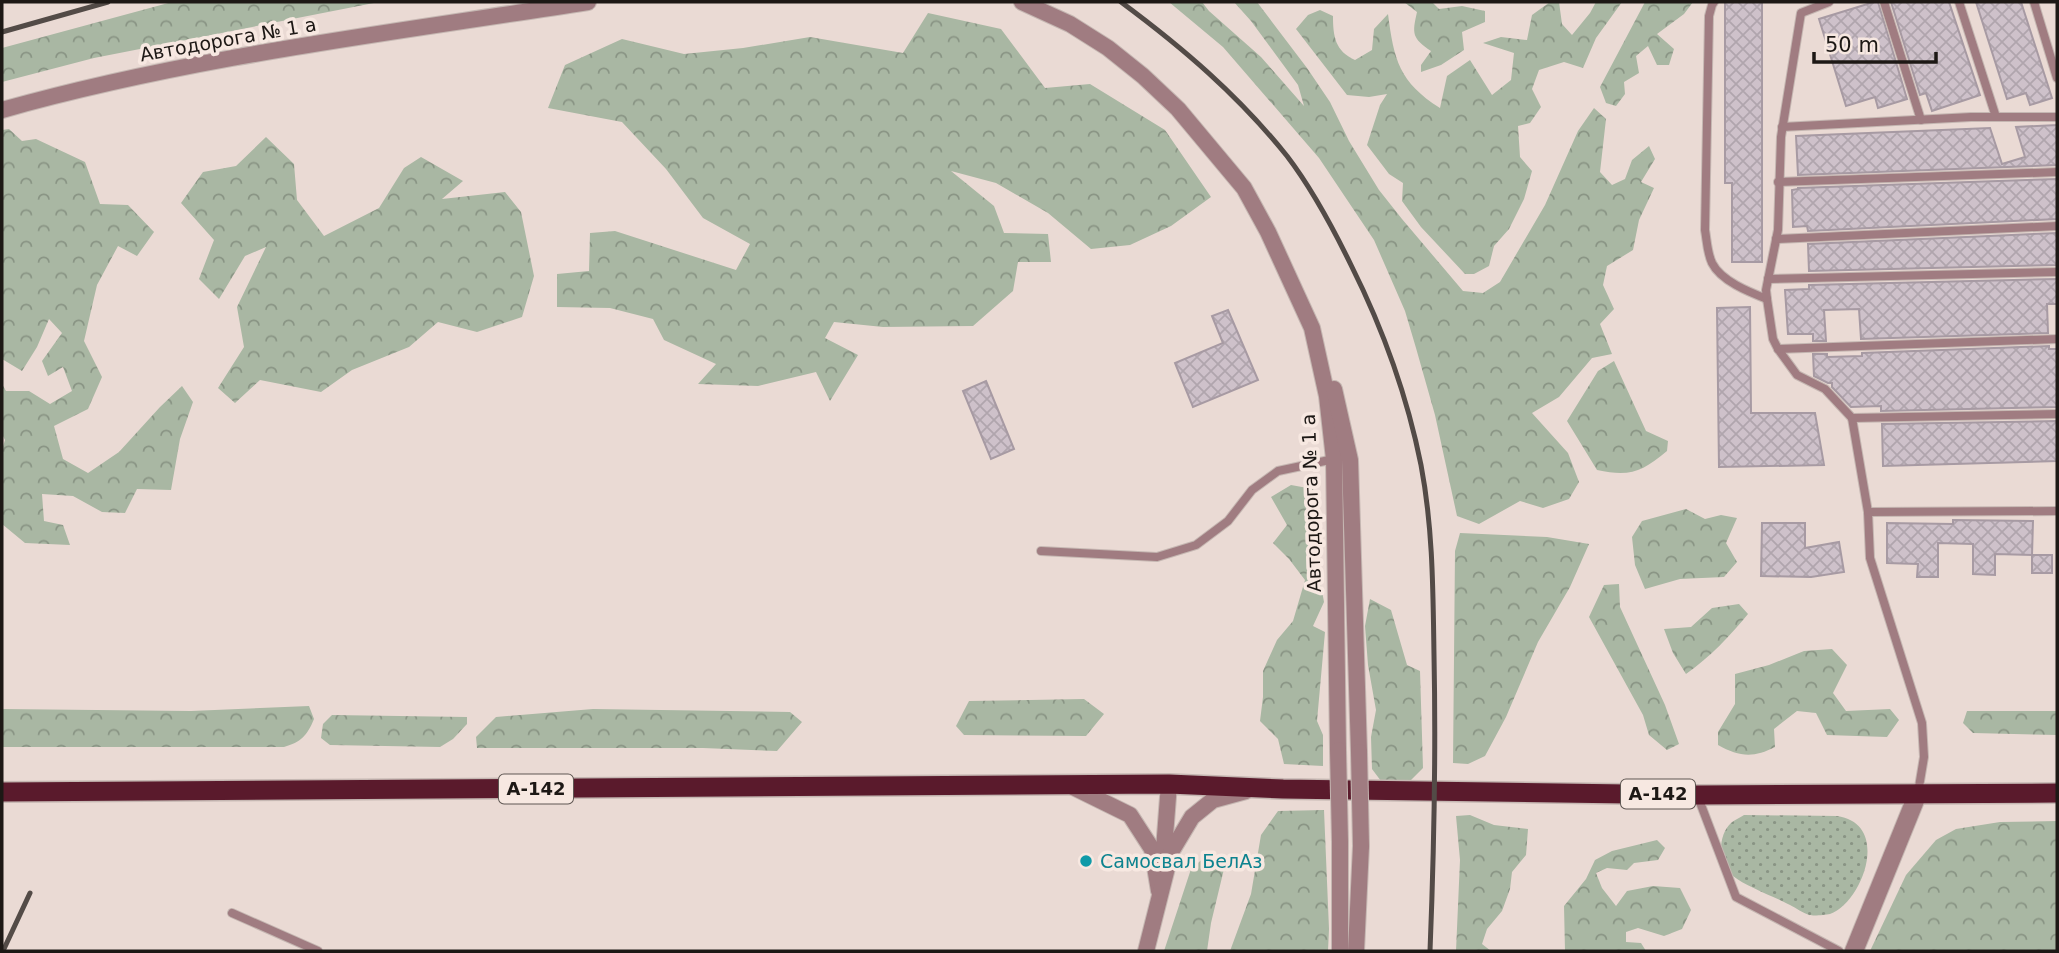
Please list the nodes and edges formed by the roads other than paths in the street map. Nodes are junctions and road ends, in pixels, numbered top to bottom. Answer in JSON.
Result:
{"nodes":[{"id":1,"x":588,"y":2,"type":"edge"},
{"id":2,"x":1022,"y":2,"type":"edge"},
{"id":3,"x":1714,"y":2,"type":"edge"},
{"id":4,"x":1829,"y":2,"type":"edge"},
{"id":5,"x":1884,"y":2,"type":"edge"},
{"id":6,"x":1959,"y":2,"type":"edge"},
{"id":7,"x":2034,"y":2,"type":"edge"},
{"id":8,"x":2057,"y":78,"type":"edge"},
{"id":9,"x":2,"y":110,"type":"edge"},
{"id":10,"x":1996,"y":117,"type":"junction"},
{"id":11,"x":2057,"y":117,"type":"edge"},
{"id":12,"x":1921,"y":120,"type":"junction"},
{"id":13,"x":1782,"y":127,"type":"junction"},
{"id":14,"x":2057,"y":172,"type":"edge"},
{"id":15,"x":1778,"y":183,"type":"junction"},
{"id":16,"x":2057,"y":226,"type":"edge"},
{"id":17,"x":1776,"y":239,"type":"junction"},
{"id":18,"x":2057,"y":272,"type":"edge"},
{"id":19,"x":1768,"y":279,"type":"junction"},
{"id":20,"x":1767,"y":299,"type":"junction"},
{"id":21,"x":1312,"y":328,"type":"junction"},
{"id":22,"x":2057,"y":339,"type":"edge"},
{"id":23,"x":1778,"y":349,"type":"junction"},
{"id":24,"x":2057,"y":414,"type":"edge"},
{"id":25,"x":1852,"y":418,"type":"junction"},
{"id":26,"x":1334,"y":459,"type":"junction"},
{"id":27,"x":2057,"y":510,"type":"edge"},
{"id":28,"x":1868,"y":512,"type":"junction"},
{"id":29,"x":1041,"y":551,"type":"dead end"},
{"id":30,"x":1169,"y":784,"type":"junction"},
{"id":31,"x":1070,"y":785,"type":"junction"},
{"id":32,"x":1259,"y":788,"type":"junction"},
{"id":33,"x":2,"y":792,"type":"edge"},
{"id":34,"x":1918,"y":793,"type":"junction"},
{"id":35,"x":2057,"y":793,"type":"edge"},
{"id":36,"x":1697,"y":794,"type":"junction"},
{"id":37,"x":1160,"y":901,"type":"junction"},
{"id":38,"x":232,"y":914,"type":"dead end"},
{"id":39,"x":318,"y":951,"type":"edge"},
{"id":40,"x":1146,"y":951,"type":"edge"},
{"id":41,"x":1340,"y":951,"type":"edge"},
{"id":42,"x":1356,"y":951,"type":"edge"},
{"id":43,"x":1839,"y":951,"type":"edge"},
{"id":44,"x":1854,"y":951,"type":"edge"}],
"edges":[{"from":1,"to":9,"type":"street","name":"Автодорога № 1 а"},
{"from":2,"to":21,"type":"street","name":"Автодорога № 1 а"},
{"from":3,"to":20,"type":"lane"},
{"from":4,"to":13,"type":"lane"},
{"from":5,"to":12,"type":"lane"},
{"from":6,"to":10,"type":"lane"},
{"from":7,"to":8,"type":"lane"},
{"from":10,"to":11,"type":"lane"},
{"from":10,"to":12,"type":"lane"},
{"from":12,"to":13,"type":"lane"},
{"from":13,"to":15,"type":"lane"},
{"from":14,"to":15,"type":"lane"},
{"from":15,"to":17,"type":"lane"},
{"from":16,"to":17,"type":"lane"},
{"from":17,"to":19,"type":"lane"},
{"from":18,"to":19,"type":"lane"},
{"from":19,"to":20,"type":"lane"},
{"from":20,"to":23,"type":"lane"},
{"from":21,"to":26,"type":"street","name":"Автодорога № 1 а"},
{"from":21,"to":42,"type":"street","bridge":true},
{"from":22,"to":23,"type":"lane"},
{"from":23,"to":25,"type":"lane"},
{"from":24,"to":25,"type":"lane"},
{"from":25,"to":28,"type":"lane"},
{"from":26,"to":29,"type":"lane"},
{"from":26,"to":41,"type":"street","name":"Автодорога № 1 а","bridge":true},
{"from":27,"to":28,"type":"lane"},
{"from":28,"to":34,"type":"lane"},
{"from":30,"to":31,"type":"highway","number":"А-142"},
{"from":30,"to":32,"type":"highway","number":"А-142"},
{"from":30,"to":37,"type":"street"},
{"from":31,"to":33,"type":"highway","number":"А-142"},
{"from":31,"to":37,"type":"street"},
{"from":32,"to":36,"type":"highway","number":"А-142"},
{"from":32,"to":37,"type":"street"},
{"from":34,"to":35,"type":"highway","number":"А-142"},
{"from":34,"to":36,"type":"highway","number":"А-142"},
{"from":34,"to":44,"type":"street"},
{"from":36,"to":43,"type":"lane"},
{"from":37,"to":40,"type":"street"},
{"from":38,"to":39,"type":"lane"}]}
